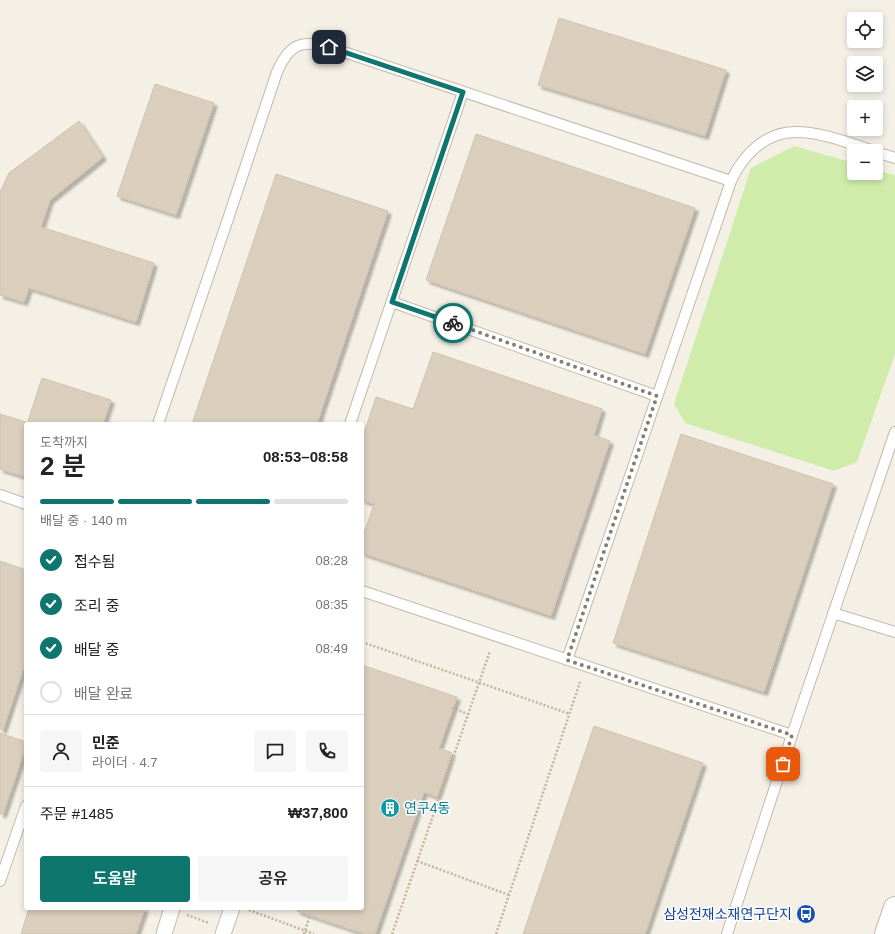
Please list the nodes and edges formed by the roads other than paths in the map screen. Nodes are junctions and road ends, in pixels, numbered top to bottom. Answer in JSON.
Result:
{"nodes":[{"id":1,"x":463,"y":92,"type":"junction"},
{"id":2,"x":852,"y":144,"type":"edge"},
{"id":3,"x":883,"y":154,"type":"edge"},
{"id":4,"x":895,"y":158,"type":"edge"},
{"id":5,"x":731,"y":181,"type":"junction"},
{"id":6,"x":392,"y":302,"type":"junction"},
{"id":7,"x":657,"y":396,"type":"junction"},
{"id":8,"x":159,"y":422,"type":"edge"},
{"id":9,"x":351,"y":422,"type":"edge"},
{"id":10,"x":895,"y":432,"type":"edge"},
{"id":11,"x":0,"y":495,"type":"edge"},
{"id":12,"x":24,"y":503,"type":"edge"},
{"id":13,"x":364,"y":592,"type":"edge"},
{"id":14,"x":834,"y":613,"type":"junction"},
{"id":15,"x":895,"y":632,"type":"edge"},
{"id":16,"x":567,"y":660,"type":"junction"},
{"id":17,"x":792,"y":735,"type":"junction"},
{"id":18,"x":24,"y":811,"type":"edge"},
{"id":19,"x":3,"y":860,"type":"edge"},
{"id":20,"x":0,"y":881,"type":"edge"},
{"id":21,"x":895,"y":908,"type":"edge"},
{"id":22,"x":172,"y":910,"type":"edge"},
{"id":23,"x":231,"y":910,"type":"edge"},
{"id":24,"x":224,"y":931,"type":"edge"},
{"id":25,"x":164,"y":934,"type":"edge"},
{"id":26,"x":727,"y":934,"type":"edge"},
{"id":27,"x":886,"y":934,"type":"edge"}],
"edges":[{"from":1,"to":5,"type":"lane"},
{"from":1,"to":6,"type":"lane"},
{"from":1,"to":8,"type":"lane"},
{"from":2,"to":5,"type":"lane"},
{"from":3,"to":4,"type":"lane"},
{"from":5,"to":7,"type":"lane"},
{"from":6,"to":7,"type":"lane"},
{"from":6,"to":9,"type":"lane"},
{"from":7,"to":16,"type":"lane"},
{"from":10,"to":14,"type":"lane"},
{"from":11,"to":12,"type":"lane"},
{"from":13,"to":16,"type":"lane"},
{"from":14,"to":15,"type":"lane"},
{"from":14,"to":17,"type":"lane"},
{"from":16,"to":17,"type":"lane"},
{"from":17,"to":26,"type":"lane"},
{"from":18,"to":19,"type":"lane"},
{"from":19,"to":20,"type":"lane"},
{"from":21,"to":27,"type":"street"},
{"from":22,"to":25,"type":"street"},
{"from":23,"to":24,"type":"street"}]}
